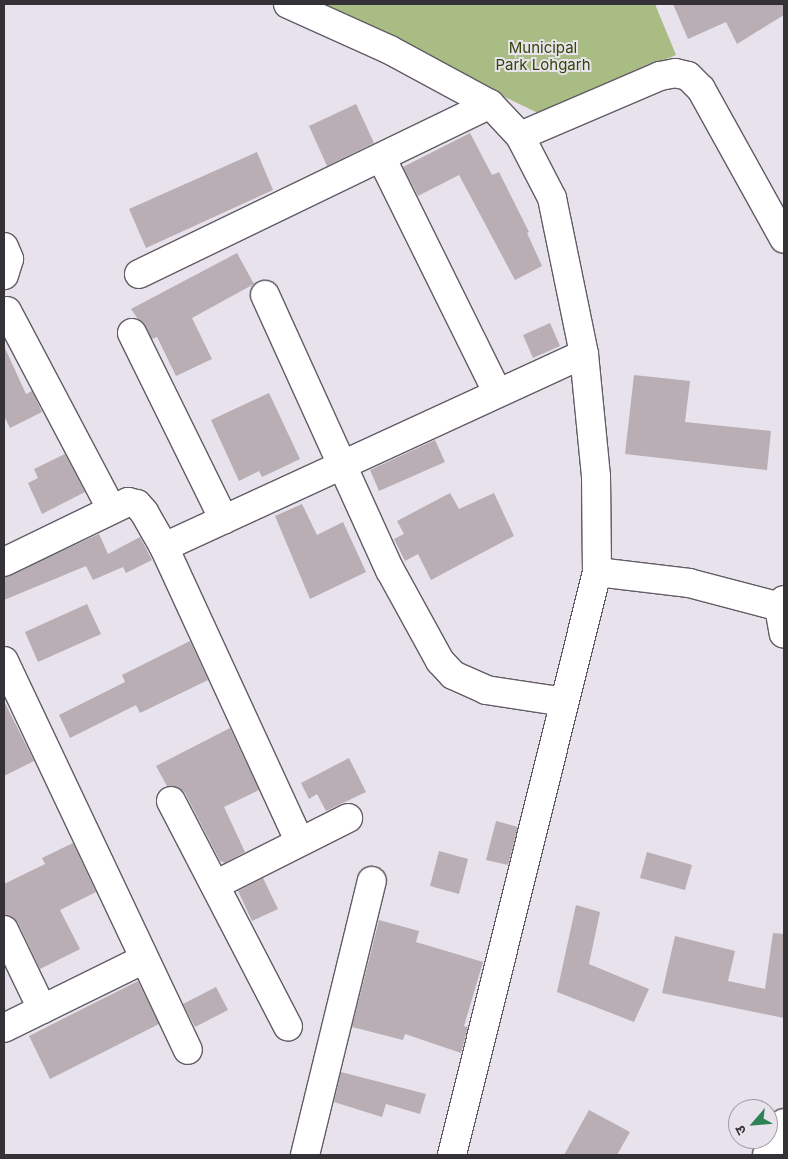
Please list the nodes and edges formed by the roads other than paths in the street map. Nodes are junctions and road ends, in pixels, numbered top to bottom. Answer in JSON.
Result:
{"nodes":[{"id":1,"x":288,"y":4,"type":"edge"},
{"id":2,"x":490,"y":104,"type":"junction"},
{"id":3,"x":520,"y":136,"type":"junction"},
{"id":4,"x":382,"y":159,"type":"junction"},
{"id":5,"x":784,"y":239,"type":"edge"},
{"id":6,"x":4,"y":247,"type":"edge"},
{"id":7,"x":139,"y":274,"type":"dead end"},
{"id":8,"x":4,"y":275,"type":"edge"},
{"id":9,"x":265,"y":295,"type":"dead end"},
{"id":10,"x":7,"y":311,"type":"dead end"},
{"id":11,"x":132,"y":333,"type":"dead end"},
{"id":12,"x":584,"y":354,"type":"junction"},
{"id":13,"x":497,"y":392,"type":"junction"},
{"id":14,"x":343,"y":465,"type":"junction"},
{"id":15,"x":111,"y":508,"type":"junction"},
{"id":16,"x":224,"y":520,"type":"junction"},
{"id":17,"x":164,"y":547,"type":"junction"},
{"id":18,"x":4,"y":562,"type":"edge"},
{"id":19,"x":597,"y":572,"type":"junction"},
{"id":20,"x":782,"y":605,"type":"edge"},
{"id":21,"x":784,"y":634,"type":"edge"},
{"id":22,"x":4,"y":661,"type":"edge"},
{"id":23,"x":564,"y":702,"type":"junction"},
{"id":24,"x":172,"y":800,"type":"dead end"},
{"id":25,"x":348,"y":818,"type":"dead end"},
{"id":26,"x":299,"y":840,"type":"junction"},
{"id":27,"x":372,"y":881,"type":"dead end"},
{"id":28,"x":215,"y":885,"type":"junction"},
{"id":29,"x":4,"y":930,"type":"edge"},
{"id":30,"x":144,"y":958,"type":"junction"},
{"id":31,"x":42,"y":1009,"type":"junction"},
{"id":32,"x":288,"y":1027,"type":"dead end"},
{"id":33,"x":4,"y":1028,"type":"edge"},
{"id":34,"x":188,"y":1050,"type":"dead end"},
{"id":35,"x":783,"y":1127,"type":"edge"},
{"id":36,"x":305,"y":1155,"type":"edge"},
{"id":37,"x":452,"y":1155,"type":"edge"},
{"id":38,"x":767,"y":1155,"type":"edge"}],
"edges":[{"from":1,"to":2,"type":"street"},
{"from":2,"to":3,"type":"street"},
{"from":2,"to":4,"type":"street"},
{"from":3,"to":5,"type":"street"},
{"from":3,"to":12,"type":"street"},
{"from":4,"to":7,"type":"street"},
{"from":4,"to":13,"type":"street"},
{"from":6,"to":8,"type":"street"},
{"from":9,"to":14,"type":"street"},
{"from":10,"to":15,"type":"street"},
{"from":11,"to":16,"type":"street"},
{"from":12,"to":13,"type":"street"},
{"from":12,"to":19,"type":"street"},
{"from":13,"to":14,"type":"street"},
{"from":14,"to":16,"type":"street"},
{"from":14,"to":23,"type":"street"},
{"from":15,"to":17,"type":"street"},
{"from":15,"to":18,"type":"street"},
{"from":16,"to":17,"type":"street"},
{"from":17,"to":26,"type":"street"},
{"from":19,"to":20,"type":"street"},
{"from":19,"to":23,"type":"street"},
{"from":20,"to":21,"type":"street"},
{"from":22,"to":30,"type":"street"},
{"from":23,"to":37,"type":"street"},
{"from":24,"to":28,"type":"street"},
{"from":25,"to":26,"type":"street"},
{"from":26,"to":28,"type":"street"},
{"from":27,"to":36,"type":"street"},
{"from":28,"to":32,"type":"street"},
{"from":29,"to":31,"type":"street"},
{"from":30,"to":31,"type":"street"},
{"from":30,"to":34,"type":"street"},
{"from":31,"to":33,"type":"street"},
{"from":35,"to":38,"type":"street"}]}
